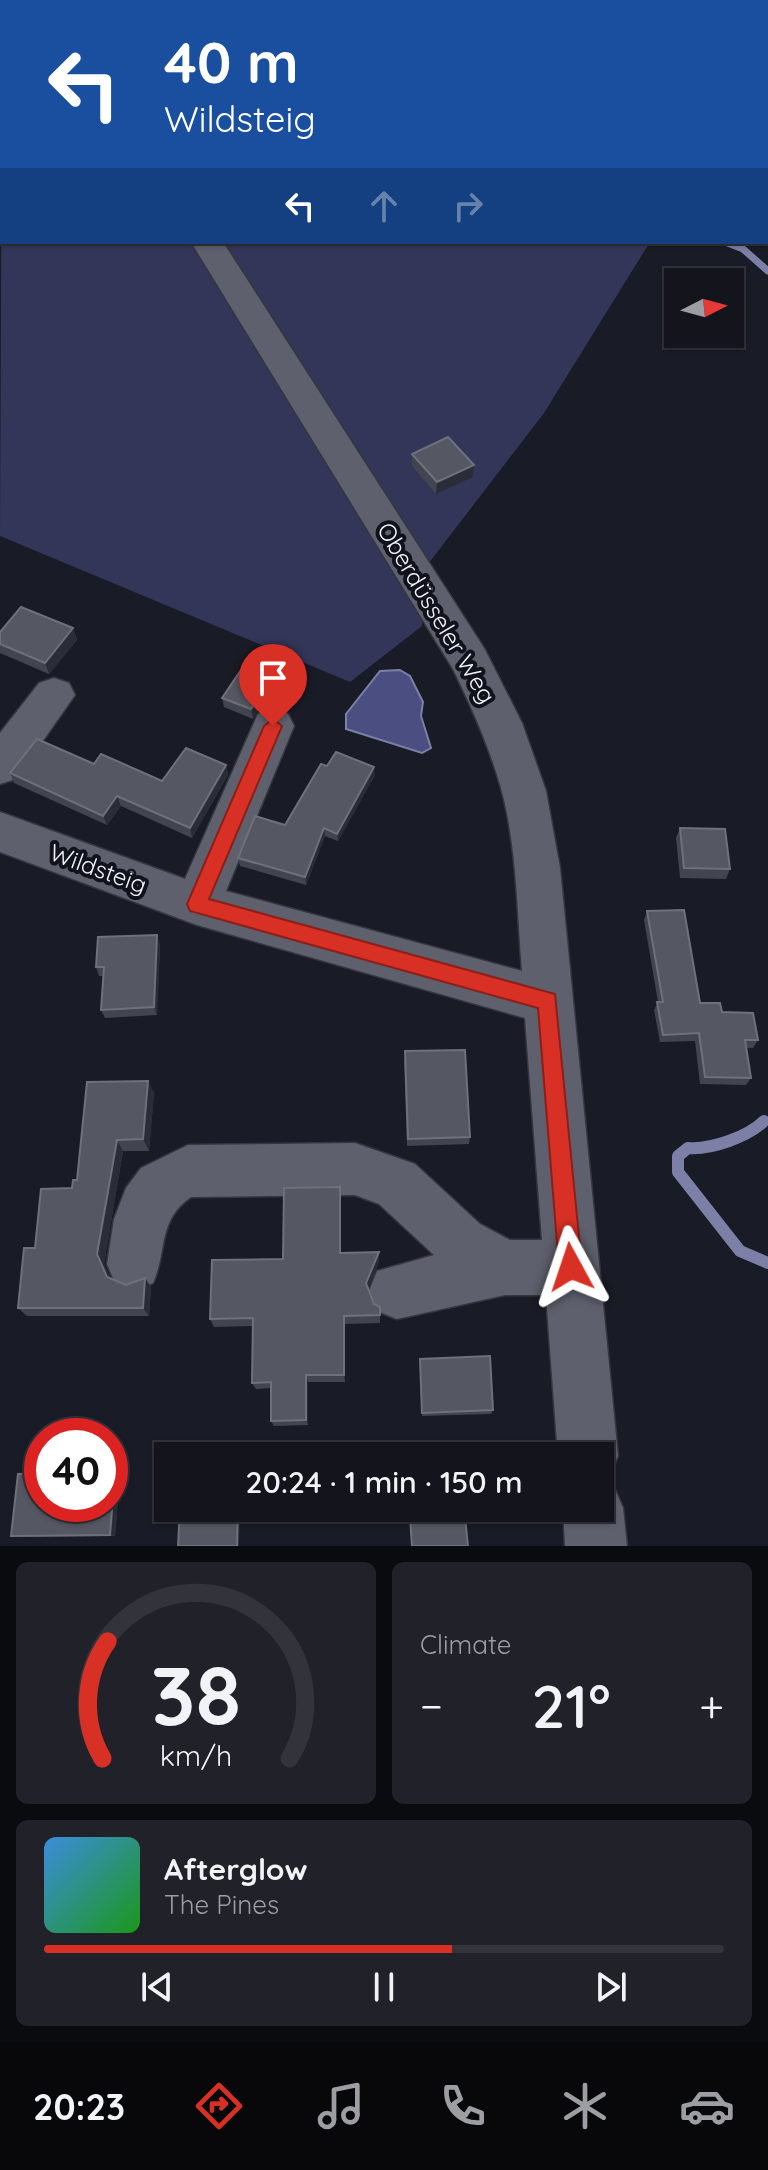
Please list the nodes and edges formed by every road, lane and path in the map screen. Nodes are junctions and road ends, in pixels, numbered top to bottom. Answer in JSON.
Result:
{"nodes":[{"id":1,"x":208,"y":244,"type":"edge"},
{"id":2,"x":54,"y":695,"type":"dead end"},
{"id":3,"x":273,"y":726,"type":"dead end"},
{"id":4,"x":0,"y":766,"type":"edge"},
{"id":5,"x":0,"y":832,"type":"edge"},
{"id":6,"x":197,"y":904,"type":"junction"},
{"id":7,"x":548,"y":1001,"type":"junction"},
{"id":8,"x":134,"y":1264,"type":"dead end"},
{"id":9,"x":571,"y":1267,"type":"junction"},
{"id":10,"x":505,"y":1268,"type":"junction"},
{"id":11,"x":397,"y":1291,"type":"dead end"},
{"id":12,"x":587,"y":1442,"type":"edge"},
{"id":13,"x":594,"y":1522,"type":"edge"},
{"id":14,"x":596,"y":1546,"type":"edge"}],
"edges":[{"from":1,"to":7,"type":"street","name":"Oberdüsseler Weg"},
{"from":2,"to":4,"type":"street"},
{"from":3,"to":6,"type":"street"},
{"from":5,"to":6,"type":"street","name":"Wildsteig"},
{"from":6,"to":7,"type":"street","name":"Wildsteig"},
{"from":7,"to":9,"type":"street","name":"Oberdüsseler Weg"},
{"from":8,"to":10,"type":"street"},
{"from":9,"to":10,"type":"street"},
{"from":9,"to":12,"type":"street","name":"Oberdüsseler Weg"},
{"from":10,"to":11,"type":"street"},
{"from":13,"to":14,"type":"street"}]}
